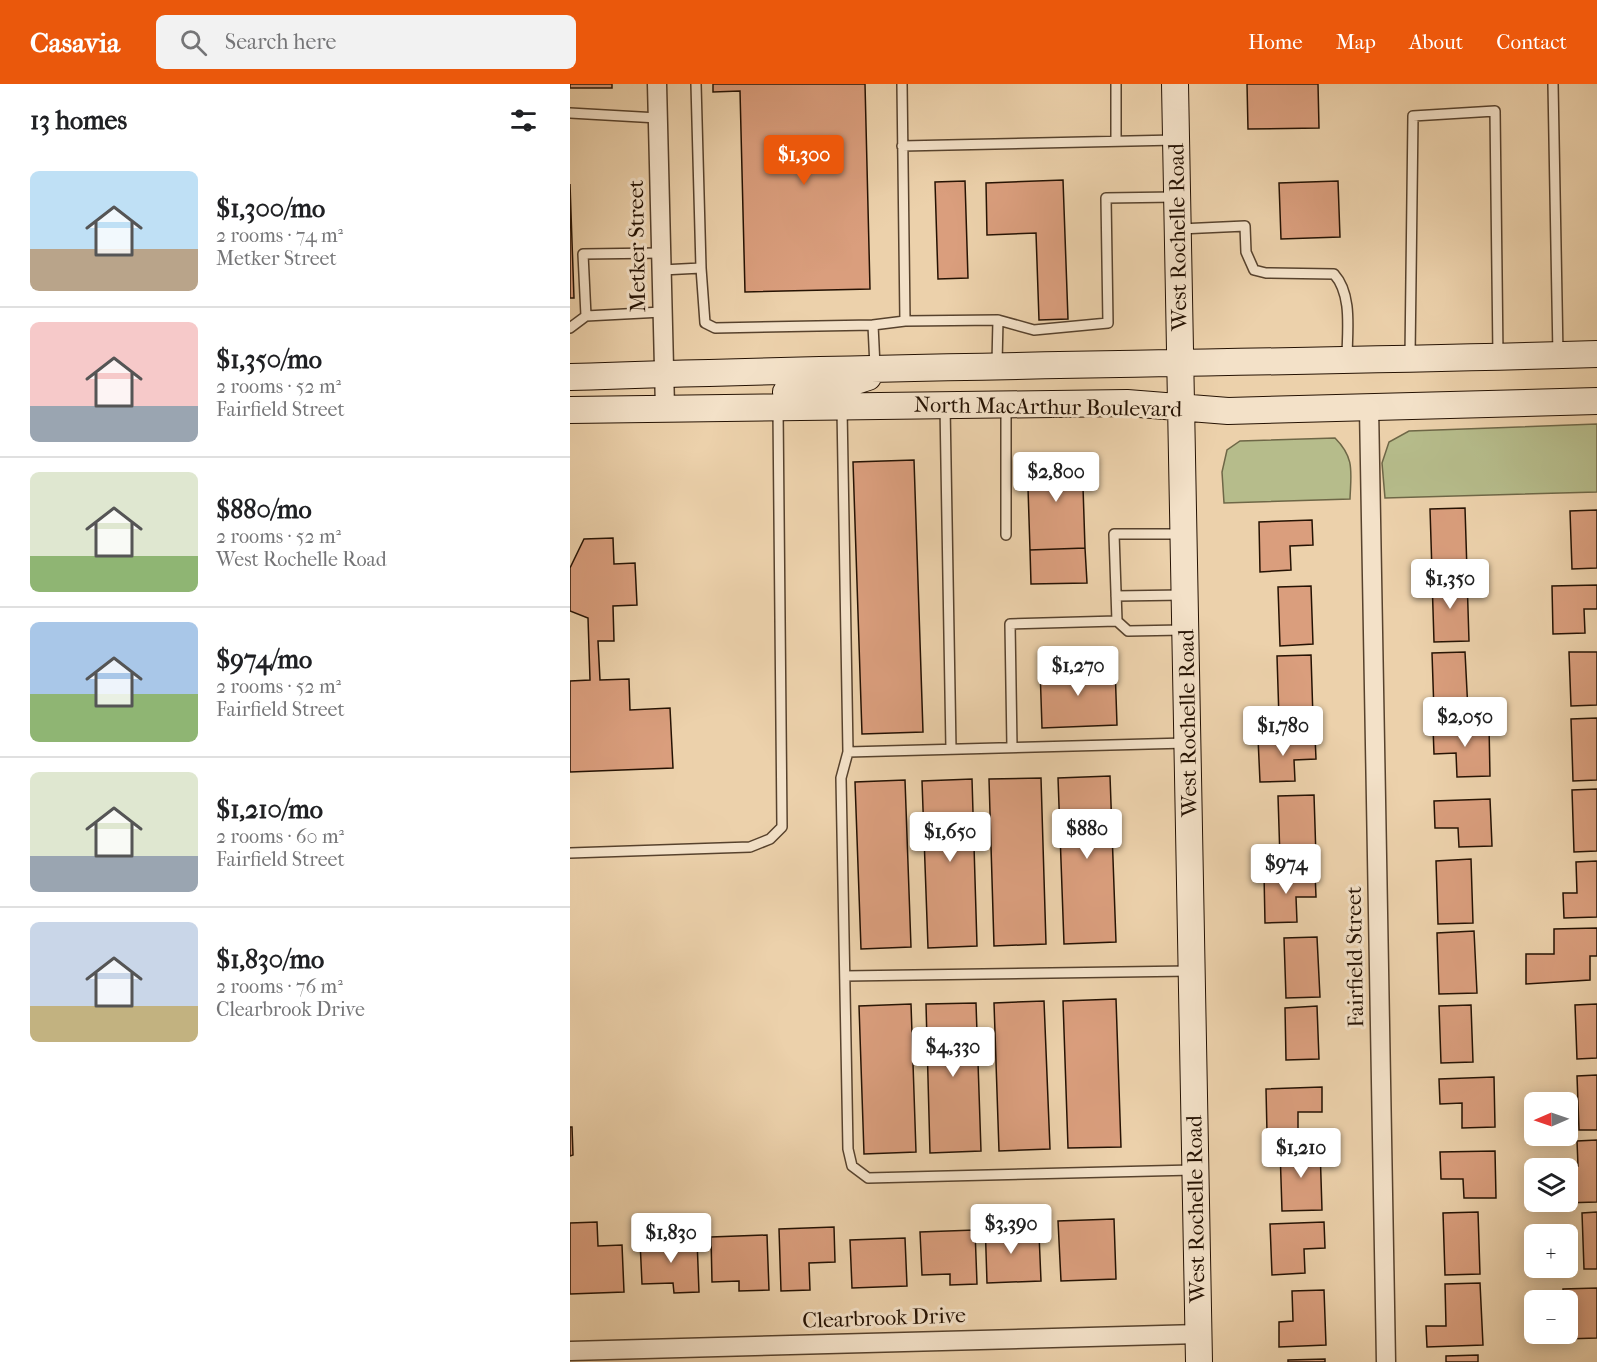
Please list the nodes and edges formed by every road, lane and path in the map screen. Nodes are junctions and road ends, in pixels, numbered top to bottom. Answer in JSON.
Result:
{"nodes":[{"id":1,"x":657,"y":84,"type":"edge"},
{"id":2,"x":696,"y":84,"type":"edge"},
{"id":3,"x":902,"y":84,"type":"edge"},
{"id":4,"x":1116,"y":84,"type":"edge"},
{"id":5,"x":1175,"y":84,"type":"edge"},
{"id":6,"x":1553,"y":84,"type":"edge"},
{"id":7,"x":570,"y":113,"type":"edge"},
{"id":8,"x":658,"y":118,"type":"junction"},
{"id":9,"x":1176,"y":140,"type":"junction"},
{"id":10,"x":1116,"y":141,"type":"junction"},
{"id":11,"x":902,"y":146,"type":"junction"},
{"id":12,"x":1177,"y":197,"type":"junction"},
{"id":13,"x":1178,"y":229,"type":"junction"},
{"id":14,"x":661,"y":261,"type":"junction"},
{"id":15,"x":701,"y":268,"type":"junction"},
{"id":16,"x":662,"y":312,"type":"junction"},
{"id":17,"x":586,"y":316,"type":"junction"},
{"id":18,"x":998,"y":320,"type":"junction"},
{"id":19,"x":905,"y":321,"type":"junction"},
{"id":20,"x":873,"y":325,"type":"junction"},
{"id":21,"x":570,"y":328,"type":"edge"},
{"id":22,"x":1597,"y":354,"type":"edge"},
{"id":23,"x":1557,"y":355,"type":"junction"},
{"id":24,"x":1498,"y":357,"type":"junction"},
{"id":25,"x":1410,"y":360,"type":"junction"},
{"id":26,"x":1347,"y":362,"type":"junction"},
{"id":27,"x":1180,"y":364,"type":"junction"},
{"id":28,"x":875,"y":367,"type":"junction"},
{"id":29,"x":997,"y":367,"type":"junction"},
{"id":30,"x":664,"y":374,"type":"junction"},
{"id":31,"x":570,"y":377,"type":"edge"},
{"id":32,"x":1597,"y":401,"type":"edge"},
{"id":33,"x":1006,"y":404,"type":"junction"},
{"id":34,"x":945,"y":405,"type":"junction"},
{"id":35,"x":778,"y":406,"type":"junction"},
{"id":36,"x":842,"y":406,"type":"junction"},
{"id":37,"x":725,"y":407,"type":"junction"},
{"id":38,"x":1181,"y":407,"type":"junction"},
{"id":39,"x":1369,"y":407,"type":"junction"},
{"id":40,"x":665,"y":408,"type":"junction"},
{"id":41,"x":570,"y":410,"type":"edge"},
{"id":42,"x":1184,"y":534,"type":"junction"},
{"id":43,"x":1006,"y":536,"type":"dead end"},
{"id":44,"x":1185,"y":595,"type":"junction"},
{"id":45,"x":1116,"y":596,"type":"junction"},
{"id":46,"x":1117,"y":621,"type":"junction"},
{"id":47,"x":1186,"y":630,"type":"junction"},
{"id":48,"x":1188,"y":743,"type":"junction"},
{"id":49,"x":1012,"y":747,"type":"junction"},
{"id":50,"x":951,"y":748,"type":"junction"},
{"id":51,"x":848,"y":752,"type":"junction"},
{"id":52,"x":570,"y":853,"type":"edge"},
{"id":53,"x":1192,"y":970,"type":"junction"},
{"id":54,"x":845,"y":976,"type":"junction"},
{"id":55,"x":1196,"y":1170,"type":"junction"},
{"id":56,"x":1199,"y":1334,"type":"junction"},
{"id":57,"x":570,"y":1351,"type":"edge"},
{"id":58,"x":1199,"y":1362,"type":"edge"},
{"id":59,"x":1386,"y":1362,"type":"edge"}],
"edges":[{"from":1,"to":8,"type":"street","name":"Metker Street"},
{"from":2,"to":15,"type":"lane"},
{"from":3,"to":11,"type":"lane"},
{"from":4,"to":10,"type":"lane"},
{"from":5,"to":9,"type":"main road","name":"West Rochelle Road"},
{"from":6,"to":23,"type":"lane"},
{"from":7,"to":8,"type":"lane"},
{"from":8,"to":14,"type":"street","name":"Metker Street"},
{"from":9,"to":10,"type":"lane"},
{"from":9,"to":12,"type":"main road","name":"West Rochelle Road"},
{"from":10,"to":11,"type":"lane"},
{"from":11,"to":19,"type":"lane"},
{"from":12,"to":13,"type":"main road","name":"West Rochelle Road"},
{"from":12,"to":18,"type":"lane"},
{"from":13,"to":26,"type":"lane"},
{"from":13,"to":27,"type":"main road","name":"West Rochelle Road"},
{"from":14,"to":15,"type":"lane"},
{"from":14,"to":16,"type":"street","name":"Metker Street"},
{"from":14,"to":17,"type":"lane"},
{"from":15,"to":20,"type":"lane"},
{"from":16,"to":17,"type":"lane"},
{"from":16,"to":30,"type":"street","name":"Metker Street"},
{"from":17,"to":21,"type":"lane"},
{"from":18,"to":19,"type":"lane"},
{"from":18,"to":29,"type":"lane"},
{"from":19,"to":20,"type":"lane"},
{"from":20,"to":28,"type":"lane"},
{"from":22,"to":23,"type":"main road","name":"North MacArthur Boulevard"},
{"from":23,"to":24,"type":"main road","name":"North MacArthur Boulevard"},
{"from":24,"to":25,"type":"main road","name":"North MacArthur Boulevard"},
{"from":24,"to":25,"type":"lane"},
{"from":25,"to":26,"type":"main road","name":"North MacArthur Boulevard"},
{"from":26,"to":27,"type":"main road","name":"North MacArthur Boulevard"},
{"from":27,"to":29,"type":"main road","name":"North MacArthur Boulevard"},
{"from":27,"to":38,"type":"main road","name":"West Rochelle Road"},
{"from":28,"to":29,"type":"main road","name":"North MacArthur Boulevard"},
{"from":28,"to":30,"type":"main road","name":"North MacArthur Boulevard"},
{"from":28,"to":37,"type":"main road"},
{"from":30,"to":31,"type":"main road","name":"North MacArthur Boulevard"},
{"from":30,"to":40,"type":"street","name":"Metker Street"},
{"from":32,"to":39,"type":"main road","name":"North MacArthur Boulevard"},
{"from":33,"to":34,"type":"main road","name":"North MacArthur Boulevard"},
{"from":33,"to":38,"type":"main road","name":"North MacArthur Boulevard"},
{"from":33,"to":43,"type":"lane"},
{"from":34,"to":36,"type":"main road","name":"North MacArthur Boulevard"},
{"from":34,"to":50,"type":"lane"},
{"from":35,"to":36,"type":"main road","name":"North MacArthur Boulevard"},
{"from":35,"to":37,"type":"main road","name":"North MacArthur Boulevard"},
{"from":35,"to":52,"type":"lane"},
{"from":36,"to":51,"type":"lane"},
{"from":37,"to":40,"type":"main road","name":"North MacArthur Boulevard"},
{"from":38,"to":39,"type":"main road","name":"North MacArthur Boulevard"},
{"from":38,"to":42,"type":"main road","name":"West Rochelle Road"},
{"from":39,"to":59,"type":"street","name":"Fairfield Street"},
{"from":40,"to":41,"type":"main road","name":"North MacArthur Boulevard"},
{"from":42,"to":44,"type":"main road","name":"West Rochelle Road"},
{"from":42,"to":45,"type":"lane"},
{"from":44,"to":45,"type":"lane"},
{"from":44,"to":47,"type":"main road","name":"West Rochelle Road"},
{"from":45,"to":46,"type":"lane"},
{"from":46,"to":47,"type":"lane"},
{"from":46,"to":49,"type":"lane"},
{"from":47,"to":48,"type":"main road","name":"West Rochelle Road"},
{"from":48,"to":49,"type":"lane"},
{"from":48,"to":53,"type":"main road","name":"West Rochelle Road"},
{"from":49,"to":50,"type":"lane"},
{"from":50,"to":51,"type":"lane"},
{"from":51,"to":54,"type":"lane"},
{"from":53,"to":54,"type":"lane"},
{"from":53,"to":55,"type":"main road","name":"West Rochelle Road"},
{"from":54,"to":55,"type":"lane"},
{"from":55,"to":56,"type":"main road","name":"West Rochelle Road"},
{"from":56,"to":57,"type":"street","name":"Clearbrook Drive"},
{"from":56,"to":58,"type":"main road","name":"West Rochelle Road"}]}
